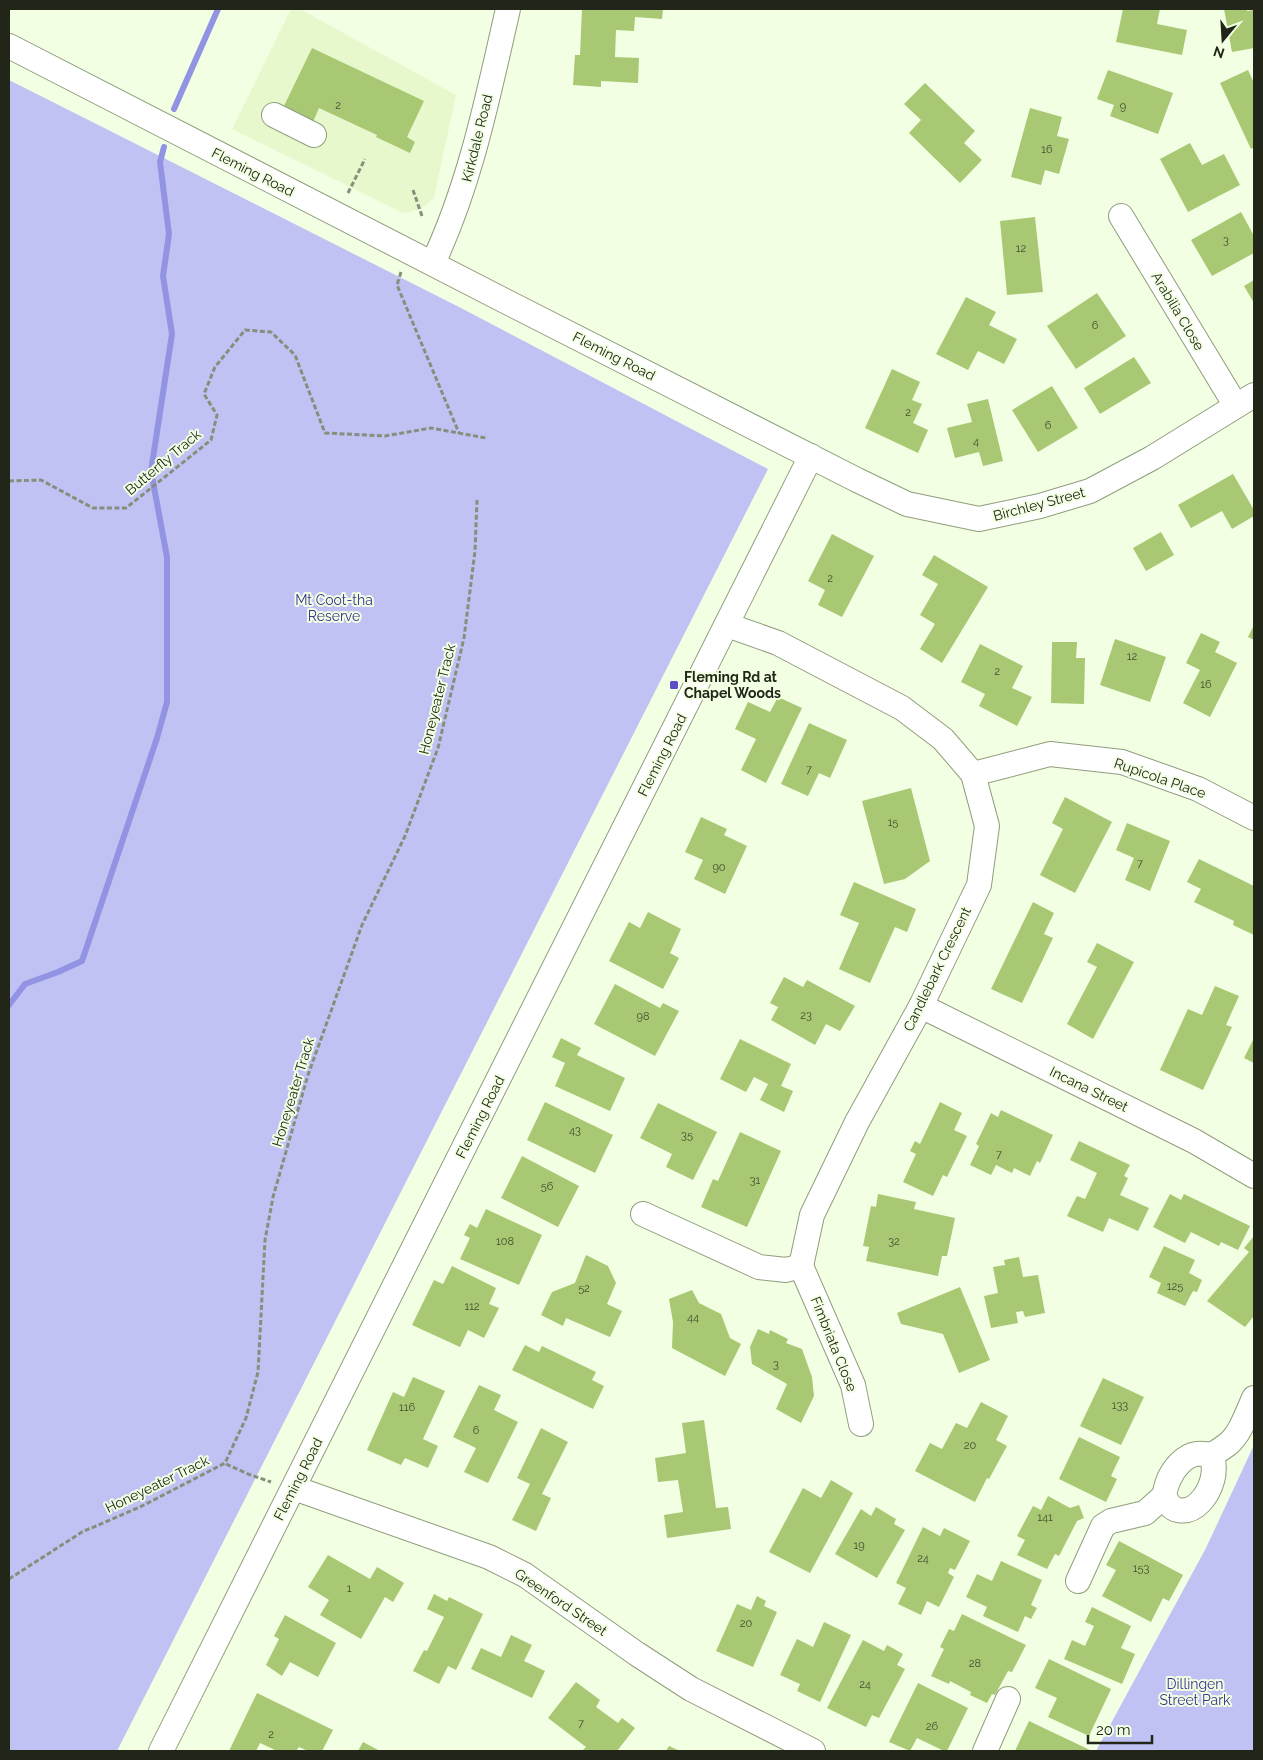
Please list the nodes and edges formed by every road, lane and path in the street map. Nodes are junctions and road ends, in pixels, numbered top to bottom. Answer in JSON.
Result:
{"nodes":[{"id":1,"x":508,"y":9,"type":"edge"},
{"id":2,"x":9,"y":46,"type":"edge"},
{"id":3,"x":274,"y":115,"type":"dead end"},
{"id":4,"x":314,"y":135,"type":"dead end"},
{"id":5,"x":365,"y":159,"type":"dead end"},
{"id":6,"x":413,"y":190,"type":"dead end"},
{"id":7,"x":348,"y":193,"type":"dead end"},
{"id":8,"x":422,"y":216,"type":"dead end"},
{"id":9,"x":1121,"y":216,"type":"dead end"},
{"id":10,"x":407,"y":250,"type":"junction"},
{"id":11,"x":433,"y":263,"type":"junction"},
{"id":12,"x":1245,"y":401,"type":"edge"},
{"id":13,"x":459,"y":434,"type":"junction"},
{"id":14,"x":486,"y":438,"type":"dead end"},
{"id":15,"x":811,"y":456,"type":"junction"},
{"id":16,"x":9,"y":481,"type":"edge"},
{"id":17,"x":476,"y":500,"type":"dead end"},
{"id":18,"x":727,"y":625,"type":"junction"},
{"id":19,"x":973,"y":774,"type":"junction"},
{"id":20,"x":1254,"y":818,"type":"edge"},
{"id":21,"x":921,"y":1006,"type":"junction"},
{"id":22,"x":1254,"y":1176,"type":"edge"},
{"id":23,"x":643,"y":1214,"type":"dead end"},
{"id":24,"x":801,"y":1266,"type":"junction"},
{"id":25,"x":1254,"y":1398,"type":"edge"},
{"id":26,"x":860,"y":1424,"type":"dead end"},
{"id":27,"x":1212,"y":1454,"type":"junction"},
{"id":28,"x":226,"y":1464,"type":"dead end"},
{"id":29,"x":294,"y":1488,"type":"junction"},
{"id":30,"x":1164,"y":1496,"type":"junction"},
{"id":31,"x":9,"y":1579,"type":"edge"},
{"id":32,"x":1078,"y":1581,"type":"dead end"},
{"id":33,"x":1008,"y":1699,"type":"dead end"},
{"id":34,"x":161,"y":1751,"type":"edge"},
{"id":35,"x":812,"y":1751,"type":"edge"},
{"id":36,"x":985,"y":1751,"type":"edge"}],
"edges":[{"from":1,"to":11,"type":"street","name":"Kirkdale Road"},
{"from":2,"to":10,"type":"street","name":"Fleming Road"},
{"from":3,"to":4,"type":"street"},
{"from":5,"to":7,"type":"path"},
{"from":6,"to":8,"type":"path"},
{"from":9,"to":12,"type":"street","name":"Arabilia Close"},
{"from":10,"to":11,"type":"street","name":"Fleming Road"},
{"from":10,"to":13,"type":"path"},
{"from":11,"to":15,"type":"street","name":"Fleming Road"},
{"from":12,"to":15,"type":"street","name":"Birchley Street"},
{"from":13,"to":14,"type":"path","name":"Butterfly Track"},
{"from":13,"to":16,"type":"path","name":"Butterfly Track"},
{"from":15,"to":18,"type":"street","name":"Fleming Road"},
{"from":17,"to":31,"type":"path","name":"Honeyeater Track"},
{"from":18,"to":19,"type":"street","name":"Candlebark Crescent"},
{"from":18,"to":29,"type":"street","name":"Fleming Road"},
{"from":19,"to":20,"type":"street","name":"Rupicola Place"},
{"from":19,"to":21,"type":"street","name":"Candlebark Crescent"},
{"from":21,"to":22,"type":"street","name":"Incana Street"},
{"from":21,"to":24,"type":"street","name":"Candlebark Crescent"},
{"from":23,"to":24,"type":"street"},
{"from":24,"to":26,"type":"street","name":"Fimbriata Close"},
{"from":25,"to":27,"type":"street"},
{"from":27,"to":30,"type":"street"},
{"from":27,"to":30,"type":"street"},
{"from":28,"to":29,"type":"path"},
{"from":29,"to":34,"type":"street","name":"Fleming Road"},
{"from":29,"to":35,"type":"street","name":"Greenford Street"},
{"from":30,"to":32,"type":"street"},
{"from":33,"to":36,"type":"street"}]}
